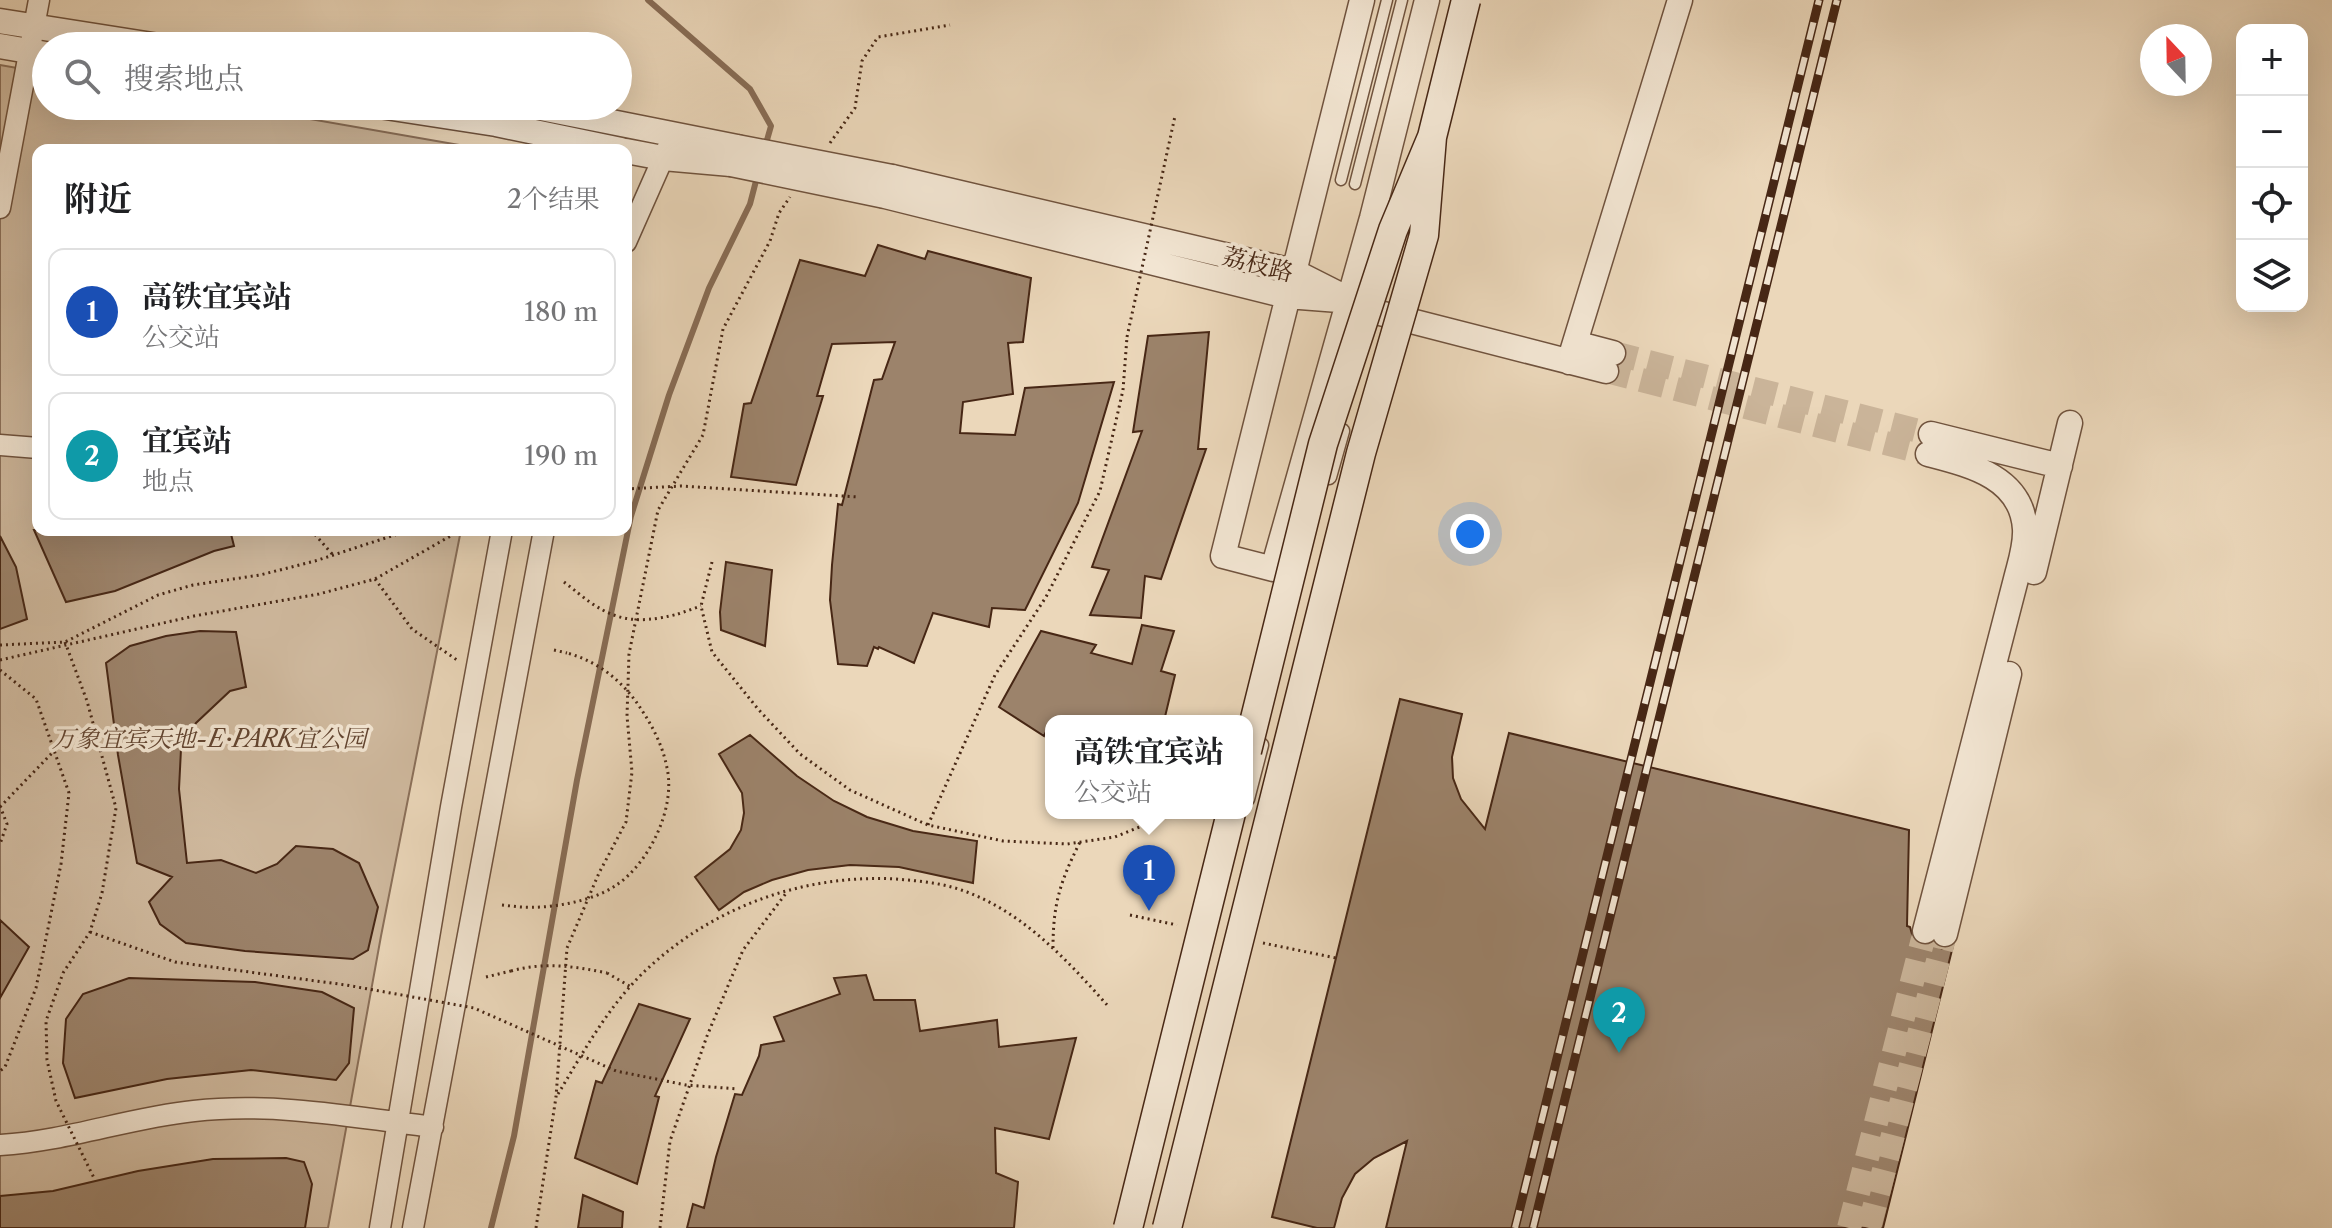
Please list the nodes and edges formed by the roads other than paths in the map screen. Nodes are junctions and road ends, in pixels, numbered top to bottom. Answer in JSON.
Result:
{"nodes":[{"id":1,"x":39,"y":0,"type":"edge"},
{"id":2,"x":1362,"y":0,"type":"edge"},
{"id":3,"x":1387,"y":0,"type":"edge"},
{"id":4,"x":1402,"y":0,"type":"edge"},
{"id":5,"x":1427,"y":0,"type":"edge"},
{"id":6,"x":1466,"y":0,"type":"edge"},
{"id":7,"x":1680,"y":0,"type":"edge"},
{"id":8,"x":0,"y":21,"type":"edge"},
{"id":9,"x":34,"y":26,"type":"junction"},
{"id":10,"x":35,"y":32,"type":"edge"},
{"id":11,"x":72,"y":32,"type":"edge"},
{"id":12,"x":0,"y":46,"type":"edge"},
{"id":13,"x":32,"y":51,"type":"edge"},
{"id":14,"x":32,"y":77,"type":"edge"},
{"id":15,"x":470,"y":120,"type":"edge"},
{"id":16,"x":600,"y":120,"type":"edge"},
{"id":17,"x":634,"y":127,"type":"junction"},
{"id":18,"x":674,"y":135,"type":"junction"},
{"id":19,"x":1432,"y":137,"type":"junction"},
{"id":20,"x":593,"y":144,"type":"edge"},
{"id":21,"x":625,"y":144,"type":"edge"},
{"id":22,"x":632,"y":152,"type":"edge"},
{"id":23,"x":734,"y":156,"type":"junction"},
{"id":24,"x":663,"y":158,"type":"junction"},
{"id":25,"x":1341,"y":180,"type":"dead end"},
{"id":26,"x":1355,"y":184,"type":"dead end"},
{"id":27,"x":889,"y":187,"type":"junction"},
{"id":28,"x":0,"y":208,"type":"edge"},
{"id":29,"x":632,"y":228,"type":"edge"},
{"id":30,"x":1293,"y":271,"type":"junction"},
{"id":31,"x":1287,"y":296,"type":"junction"},
{"id":32,"x":1349,"y":301,"type":"junction"},
{"id":33,"x":1379,"y":313,"type":"junction"},
{"id":34,"x":1572,"y":352,"type":"junction"},
{"id":35,"x":1609,"y":362,"type":"tunnel mouth"},
{"id":36,"x":2070,"y":423,"type":"dead end"},
{"id":37,"x":0,"y":445,"type":"edge"},
{"id":38,"x":32,"y":448,"type":"edge"},
{"id":39,"x":2060,"y":466,"type":"junction"},
{"id":40,"x":501,"y":536,"type":"edge"},
{"id":41,"x":543,"y":536,"type":"edge"},
{"id":42,"x":1253,"y":727,"type":"edge"},
{"id":43,"x":1253,"y":775,"type":"edge"},
{"id":44,"x":1230,"y":819,"type":"edge"},
{"id":45,"x":1241,"y":819,"type":"edge"},
{"id":46,"x":398,"y":1123,"type":"junction"},
{"id":47,"x":433,"y":1127,"type":"junction"},
{"id":48,"x":0,"y":1145,"type":"edge"},
{"id":49,"x":380,"y":1228,"type":"edge"},
{"id":50,"x":413,"y":1228,"type":"edge"},
{"id":51,"x":1128,"y":1228,"type":"edge"},
{"id":52,"x":1137,"y":1228,"type":"edge"},
{"id":53,"x":1167,"y":1228,"type":"edge"}],
"edges":[{"from":1,"to":9,"type":"street"},
{"from":2,"to":30,"type":"street"},
{"from":3,"to":25,"type":"lane"},
{"from":4,"to":26,"type":"lane"},
{"from":5,"to":32,"type":"street"},
{"from":6,"to":19,"type":"main road","bridge":true},
{"from":7,"to":34,"type":"street"},
{"from":8,"to":9,"type":"street"},
{"from":9,"to":10,"type":"street"},
{"from":9,"to":11,"type":"street"},
{"from":12,"to":13,"type":"street"},
{"from":14,"to":28,"type":"street"},
{"from":15,"to":20,"type":"street","name":"荔枝路"},
{"from":16,"to":17,"type":"street","name":"荔枝路"},
{"from":17,"to":18,"type":"street","name":"荔枝路"},
{"from":17,"to":21,"type":"street"},
{"from":18,"to":23,"type":"street","name":"荔枝路"},
{"from":18,"to":24,"type":"street"},
{"from":19,"to":42,"type":"main road","bridge":true},
{"from":19,"to":53,"type":"main road","bridge":true},
{"from":22,"to":24,"type":"street","name":"荔枝路"},
{"from":23,"to":24,"type":"street","name":"荔枝路"},
{"from":23,"to":27,"type":"street","name":"荔枝路","bridge":true},
{"from":24,"to":29,"type":"street"},
{"from":27,"to":30,"type":"street","name":"荔枝路"},
{"from":27,"to":31,"type":"street","name":"荔枝路"},
{"from":30,"to":31,"type":"street"},
{"from":30,"to":32,"type":"street","name":"荔枝路"},
{"from":31,"to":32,"type":"street","name":"荔枝路"},
{"from":31,"to":32,"type":"street"},
{"from":32,"to":33,"type":"street"},
{"from":33,"to":34,"type":"street"},
{"from":33,"to":43,"type":"street"},
{"from":34,"to":35,"type":"street"},
{"from":36,"to":39,"type":"street"},
{"from":37,"to":38,"type":"street"},
{"from":39,"to":39,"type":"street"},
{"from":40,"to":46,"type":"street"},
{"from":41,"to":47,"type":"street"},
{"from":44,"to":51,"type":"main road","bridge":true},
{"from":45,"to":52,"type":"street"},
{"from":46,"to":47,"type":"street"},
{"from":46,"to":48,"type":"street"},
{"from":46,"to":49,"type":"street"},
{"from":47,"to":50,"type":"street"}]}
